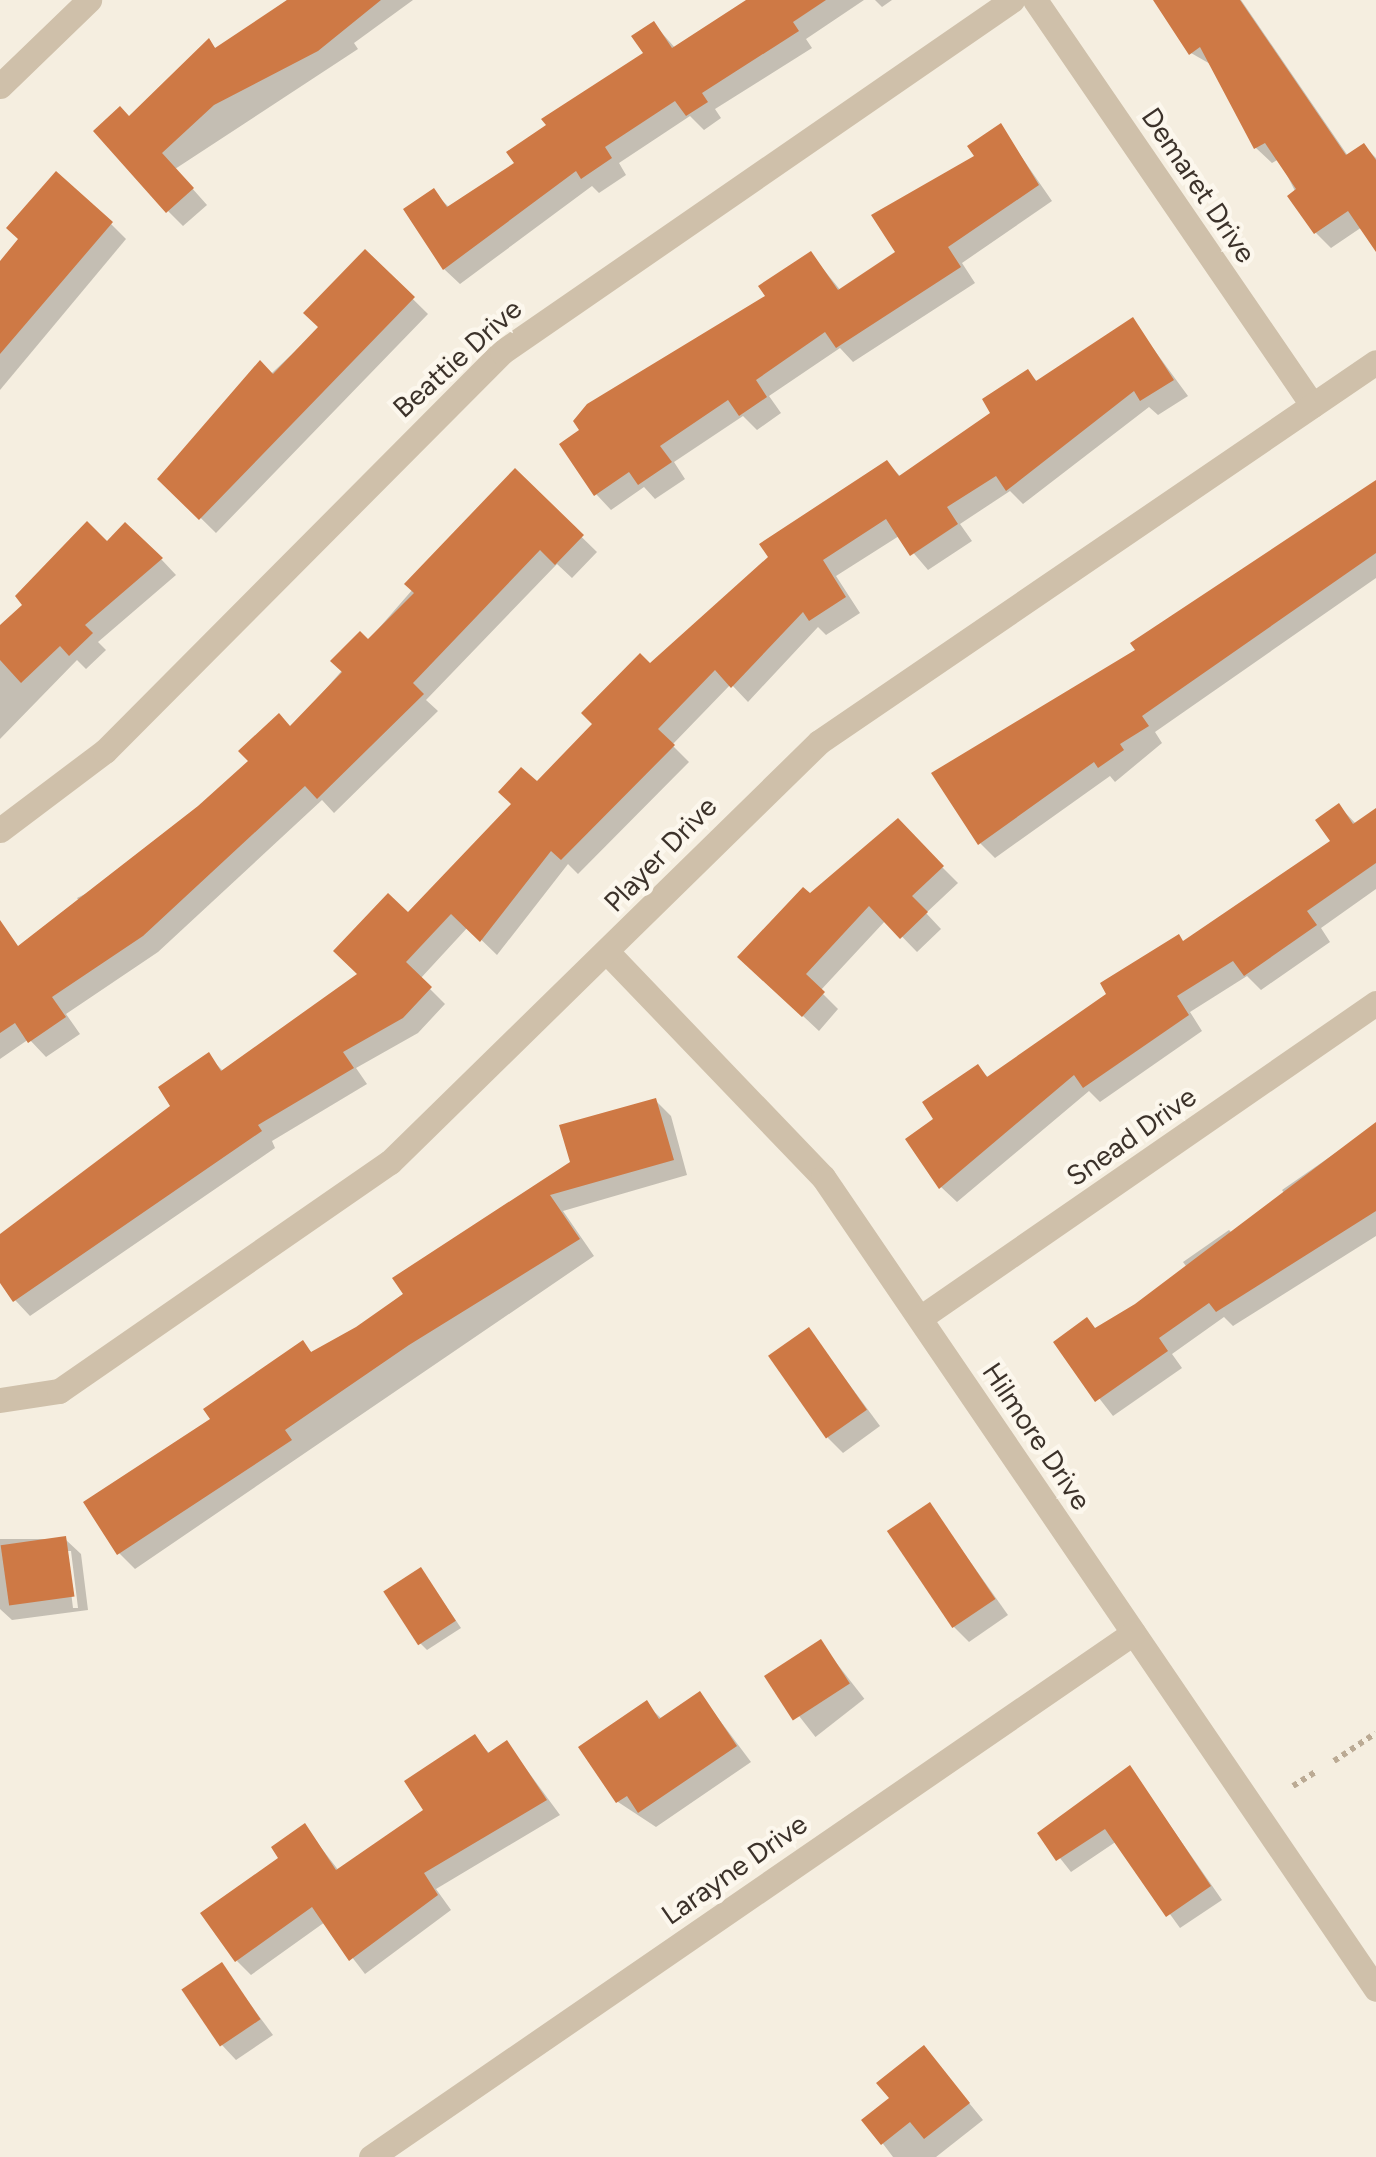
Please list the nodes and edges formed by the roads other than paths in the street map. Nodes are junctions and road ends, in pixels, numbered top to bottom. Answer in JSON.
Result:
{"nodes":[{"id":1,"x":90,"y":0,"type":"edge"},
{"id":2,"x":1012,"y":0,"type":"edge"},
{"id":3,"x":1035,"y":0,"type":"edge"},
{"id":4,"x":0,"y":86,"type":"edge"},
{"id":5,"x":1376,"y":362,"type":"edge"},
{"id":6,"x":1312,"y":405,"type":"junction"},
{"id":7,"x":0,"y":830,"type":"edge"},
{"id":8,"x":606,"y":952,"type":"junction"},
{"id":9,"x":1376,"y":1003,"type":"edge"},
{"id":10,"x":920,"y":1318,"type":"junction"},
{"id":11,"x":4,"y":1401,"type":"edge"},
{"id":12,"x":1134,"y":1633,"type":"junction"},
{"id":13,"x":1376,"y":1988,"type":"edge"},
{"id":14,"x":371,"y":2157,"type":"edge"}],
"edges":[{"from":1,"to":4,"type":"street"},
{"from":2,"to":7,"type":"street","name":"Beattie Drive"},
{"from":3,"to":6,"type":"street","name":"Demaret Drive"},
{"from":5,"to":6,"type":"street","name":"Player Drive"},
{"from":6,"to":8,"type":"street","name":"Player Drive"},
{"from":8,"to":10,"type":"street","name":"Hilmore Drive"},
{"from":8,"to":11,"type":"street","name":"Player Drive"},
{"from":9,"to":10,"type":"street","name":"Snead Drive"},
{"from":10,"to":12,"type":"street","name":"Hilmore Drive"},
{"from":12,"to":13,"type":"street","name":"Hilmore Drive"},
{"from":12,"to":14,"type":"street","name":"Larayne Drive"}]}
